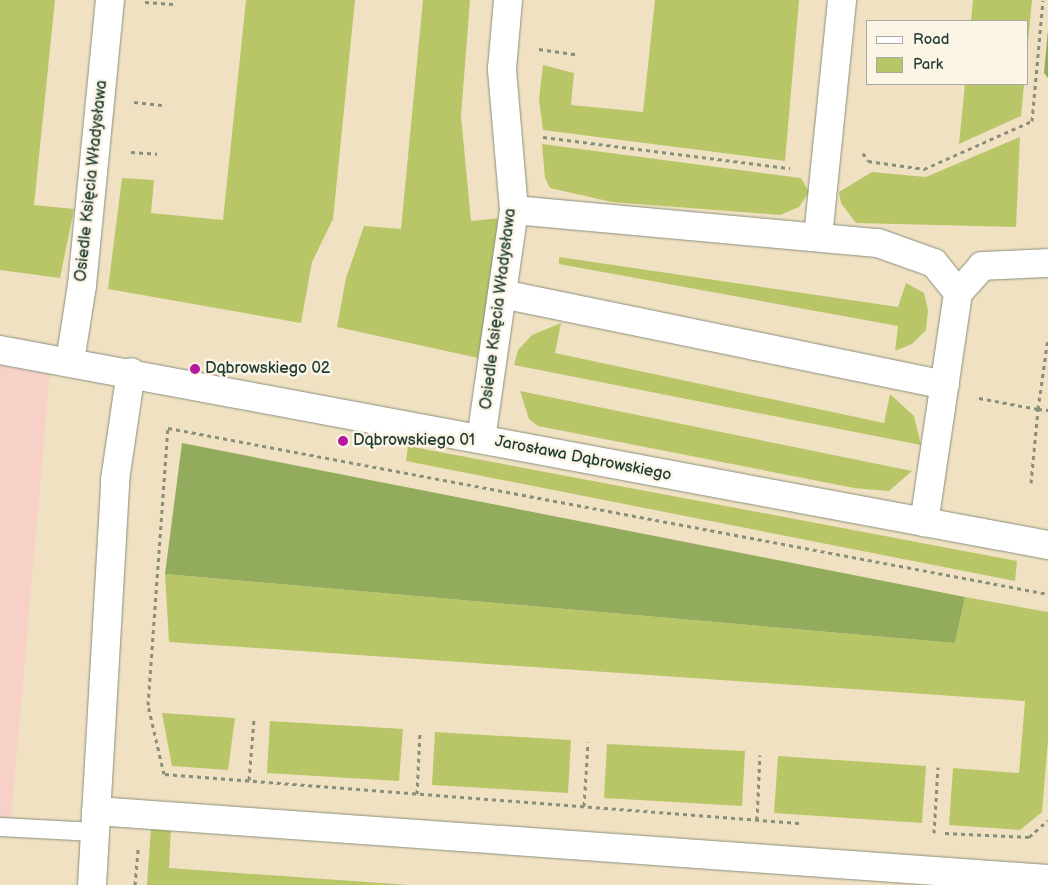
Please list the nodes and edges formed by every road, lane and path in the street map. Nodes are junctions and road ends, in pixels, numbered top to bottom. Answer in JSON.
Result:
{"nodes":[{"id":1,"x":110,"y":0,"type":"edge"},
{"id":2,"x":508,"y":0,"type":"edge"},
{"id":3,"x":842,"y":0,"type":"edge"},
{"id":4,"x":1043,"y":0,"type":"edge"},
{"id":5,"x":138,"y":2,"type":"dead end"},
{"id":6,"x":173,"y":4,"type":"dead end"},
{"id":7,"x":533,"y":49,"type":"dead end"},
{"id":8,"x":576,"y":54,"type":"dead end"},
{"id":9,"x":127,"y":102,"type":"dead end"},
{"id":10,"x":162,"y":105,"type":"dead end"},
{"id":11,"x":535,"y":136,"type":"dead end"},
{"id":12,"x":858,"y":146,"type":"dead end"},
{"id":13,"x":122,"y":151,"type":"dead end"},
{"id":14,"x":157,"y":154,"type":"dead end"},
{"id":15,"x":800,"y":169,"type":"dead end"},
{"id":16,"x":514,"y":210,"type":"junction"},
{"id":17,"x":818,"y":237,"type":"junction"},
{"id":18,"x":1048,"y":263,"type":"edge"},
{"id":19,"x":958,"y":293,"type":"junction"},
{"id":20,"x":502,"y":294,"type":"junction"},
{"id":21,"x":1048,"y":338,"type":"edge"},
{"id":22,"x":0,"y":350,"type":"edge"},
{"id":23,"x":70,"y":361,"type":"junction"},
{"id":24,"x":130,"y":372,"type":"junction"},
{"id":25,"x":945,"y":385,"type":"junction"},
{"id":26,"x":974,"y":397,"type":"dead end"},
{"id":27,"x":1038,"y":409,"type":"junction"},
{"id":28,"x":1048,"y":410,"type":"edge"},
{"id":29,"x":481,"y":439,"type":"junction"},
{"id":30,"x":1031,"y":483,"type":"dead end"},
{"id":31,"x":924,"y":523,"type":"junction"},
{"id":32,"x":1048,"y":545,"type":"edge"},
{"id":33,"x":1048,"y":594,"type":"edge"},
{"id":34,"x":254,"y":719,"type":"dead end"},
{"id":35,"x":420,"y":731,"type":"dead end"},
{"id":36,"x":588,"y":742,"type":"dead end"},
{"id":37,"x":760,"y":755,"type":"dead end"},
{"id":38,"x":938,"y":767,"type":"dead end"},
{"id":39,"x":250,"y":780,"type":"junction"},
{"id":40,"x":417,"y":794,"type":"junction"},
{"id":41,"x":584,"y":806,"type":"junction"},
{"id":42,"x":757,"y":820,"type":"junction"},
{"id":43,"x":1048,"y":820,"type":"edge"},
{"id":44,"x":95,"y":822,"type":"junction"},
{"id":45,"x":804,"y":823,"type":"dead end"},
{"id":46,"x":0,"y":827,"type":"edge"},
{"id":47,"x":925,"y":832,"type":"dead end"},
{"id":48,"x":934,"y":833,"type":"junction"},
{"id":49,"x":138,"y":838,"type":"dead end"},
{"id":50,"x":1048,"y":879,"type":"edge"},
{"id":51,"x":92,"y":885,"type":"edge"},
{"id":52,"x":135,"y":885,"type":"edge"}],
"edges":[{"from":1,"to":23,"type":"street","name":"Osiedle Księcia Władysława"},
{"from":2,"to":16,"type":"street","name":"Osiedle Księcia Władysława"},
{"from":3,"to":17,"type":"street"},
{"from":4,"to":12,"type":"path"},
{"from":5,"to":6,"type":"path"},
{"from":7,"to":8,"type":"path"},
{"from":9,"to":10,"type":"path"},
{"from":11,"to":15,"type":"path"},
{"from":13,"to":14,"type":"path"},
{"from":16,"to":17,"type":"street"},
{"from":16,"to":20,"type":"street","name":"Osiedle Księcia Władysława"},
{"from":17,"to":19,"type":"street"},
{"from":18,"to":19,"type":"street"},
{"from":19,"to":25,"type":"street"},
{"from":20,"to":25,"type":"street"},
{"from":20,"to":29,"type":"street","name":"Osiedle Księcia Władysława"},
{"from":21,"to":27,"type":"path"},
{"from":22,"to":23,"type":"street","name":"Jarosława Dąbrowskiego"},
{"from":23,"to":24,"type":"street","name":"Jarosława Dąbrowskiego"},
{"from":24,"to":29,"type":"street","name":"Jarosława Dąbrowskiego"},
{"from":24,"to":44,"type":"street"},
{"from":25,"to":31,"type":"street"},
{"from":26,"to":27,"type":"path"},
{"from":27,"to":28,"type":"path"},
{"from":27,"to":30,"type":"path"},
{"from":29,"to":31,"type":"street","name":"Jarosława Dąbrowskiego"},
{"from":31,"to":32,"type":"street","name":"Jarosława Dąbrowskiego"},
{"from":33,"to":39,"type":"path"},
{"from":34,"to":39,"type":"path"},
{"from":35,"to":40,"type":"path"},
{"from":36,"to":41,"type":"path"},
{"from":37,"to":42,"type":"path"},
{"from":38,"to":48,"type":"path"},
{"from":39,"to":40,"type":"path"},
{"from":40,"to":41,"type":"path"},
{"from":41,"to":42,"type":"path"},
{"from":42,"to":45,"type":"path"},
{"from":43,"to":48,"type":"path"},
{"from":44,"to":46,"type":"lane"},
{"from":44,"to":50,"type":"street"},
{"from":44,"to":51,"type":"street"},
{"from":47,"to":48,"type":"path"},
{"from":49,"to":52,"type":"path"}]}
